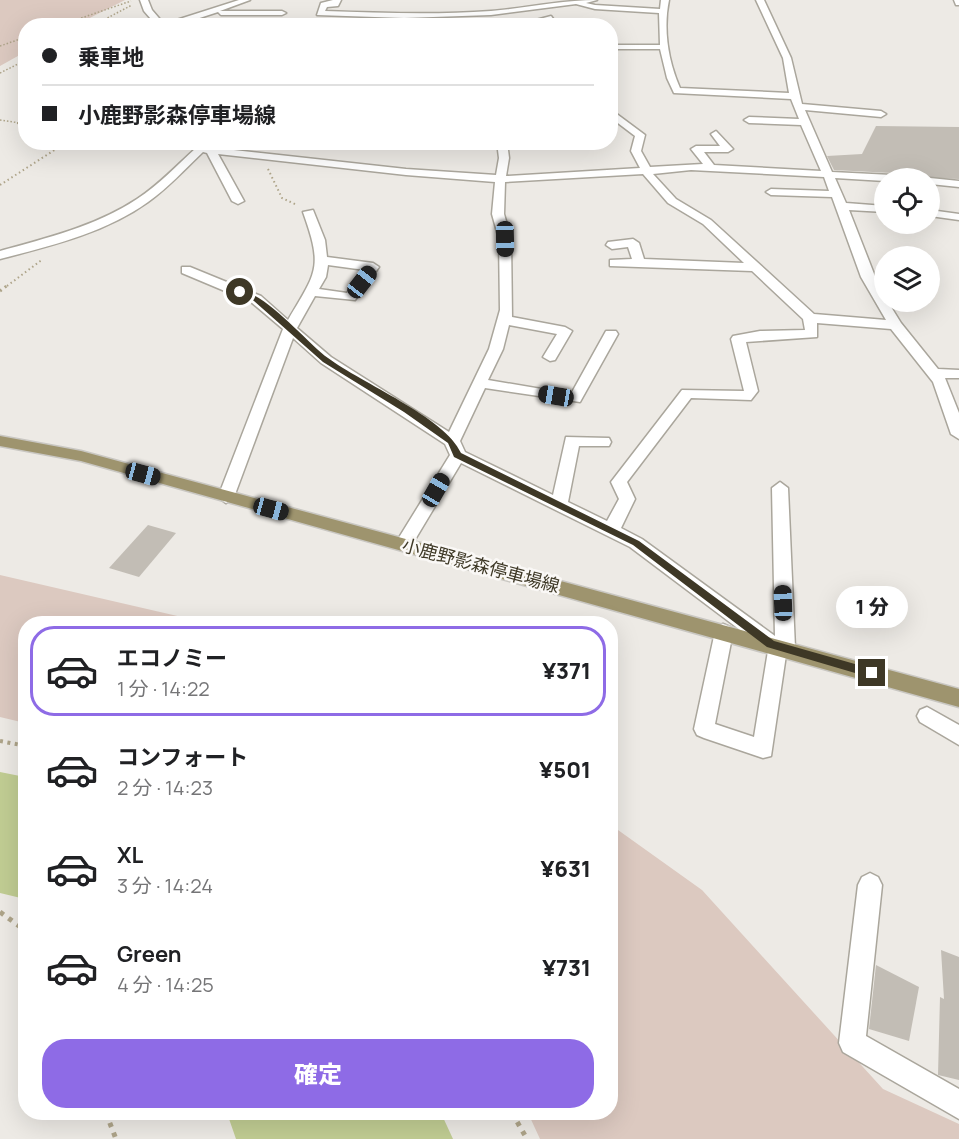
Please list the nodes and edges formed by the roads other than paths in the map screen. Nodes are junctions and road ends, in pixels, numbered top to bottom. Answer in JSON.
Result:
{"nodes":[{"id":1,"x":246,"y":0,"type":"edge"},
{"id":2,"x":337,"y":0,"type":"edge"},
{"id":3,"x":503,"y":0,"type":"edge"},
{"id":4,"x":532,"y":0,"type":"edge"},
{"id":5,"x":593,"y":0,"type":"edge"},
{"id":6,"x":665,"y":0,"type":"edge"},
{"id":7,"x":760,"y":0,"type":"edge"},
{"id":8,"x":142,"y":1,"type":"edge"},
{"id":9,"x":484,"y":3,"type":"dead end"},
{"id":10,"x":580,"y":4,"type":"junction"},
{"id":11,"x":415,"y":8,"type":"dead end"},
{"id":12,"x":540,"y":8,"type":"junction"},
{"id":13,"x":512,"y":11,"type":"junction"},
{"id":14,"x":663,"y":11,"type":"junction"},
{"id":15,"x":282,"y":13,"type":"dead end"},
{"id":16,"x":202,"y":14,"type":"junction"},
{"id":17,"x":488,"y":14,"type":"junction"},
{"id":18,"x":405,"y":16,"type":"junction"},
{"id":19,"x":155,"y":18,"type":"edge"},
{"id":20,"x":189,"y":18,"type":"edge"},
{"id":21,"x":402,"y":18,"type":"edge"},
{"id":22,"x":485,"y":18,"type":"edge"},
{"id":23,"x":549,"y":18,"type":"edge"},
{"id":24,"x":618,"y":47,"type":"edge"},
{"id":25,"x":664,"y":47,"type":"junction"},
{"id":26,"x":797,"y":102,"type":"junction"},
{"id":27,"x":881,"y":114,"type":"dead end"},
{"id":28,"x":618,"y":118,"type":"edge"},
{"id":29,"x":749,"y":120,"type":"dead end"},
{"id":30,"x":806,"y":122,"type":"junction"},
{"id":31,"x":631,"y":125,"type":"junction"},
{"id":32,"x":618,"y":127,"type":"edge"},
{"id":33,"x":716,"y":134,"type":"dead end"},
{"id":34,"x":208,"y":150,"type":"edge"},
{"id":35,"x":210,"y":150,"type":"edge"},
{"id":36,"x":216,"y":150,"type":"edge"},
{"id":37,"x":503,"y":150,"type":"edge"},
{"id":38,"x":711,"y":168,"type":"junction"},
{"id":39,"x":647,"y":171,"type":"junction"},
{"id":40,"x":826,"y":173,"type":"junction"},
{"id":41,"x":874,"y":177,"type":"edge"},
{"id":42,"x":502,"y":178,"type":"junction"},
{"id":43,"x":940,"y":183,"type":"edge"},
{"id":44,"x":959,"y":184,"type":"edge"},
{"id":45,"x":771,"y":192,"type":"dead end"},
{"id":46,"x":834,"y":194,"type":"junction"},
{"id":47,"x":238,"y":201,"type":"dead end"},
{"id":48,"x":842,"y":206,"type":"junction"},
{"id":49,"x":874,"y":207,"type":"edge"},
{"id":50,"x":309,"y":212,"type":"road end"},
{"id":51,"x":940,"y":214,"type":"edge"},
{"id":52,"x":959,"y":217,"type":"edge"},
{"id":53,"x":612,"y":245,"type":"dead end"},
{"id":54,"x":0,"y":255,"type":"edge"},
{"id":55,"x":321,"y":260,"type":"junction"},
{"id":56,"x":639,"y":262,"type":"junction"},
{"id":57,"x":614,"y":263,"type":"dead end"},
{"id":58,"x":755,"y":267,"type":"junction"},
{"id":59,"x":186,"y":270,"type":"dead end"},
{"id":60,"x":311,"y":292,"type":"junction"},
{"id":61,"x":810,"y":318,"type":"junction"},
{"id":62,"x":504,"y":320,"type":"junction"},
{"id":63,"x":895,"y":325,"type":"junction"},
{"id":64,"x":290,"y":328,"type":"junction"},
{"id":65,"x":611,"y":334,"type":"dead end"},
{"id":66,"x":550,"y":357,"type":"dead end"},
{"id":67,"x":933,"y":373,"type":"junction"},
{"id":68,"x":959,"y":374,"type":"edge"},
{"id":69,"x":480,"y":383,"type":"junction"},
{"id":70,"x":952,"y":397,"type":"edge"},
{"id":71,"x":959,"y":434,"type":"edge"},
{"id":72,"x":0,"y":441,"type":"edge"},
{"id":73,"x":603,"y":442,"type":"dead end"},
{"id":74,"x":455,"y":448,"type":"junction"},
{"id":75,"x":780,"y":488,"type":"dead end"},
{"id":76,"x":226,"y":497,"type":"junction"},
{"id":77,"x":559,"y":504,"type":"junction"},
{"id":78,"x":612,"y":530,"type":"junction"},
{"id":79,"x":404,"y":544,"type":"junction"},
{"id":80,"x":723,"y":632,"type":"junction"},
{"id":81,"x":778,"y":646,"type":"junction"},
{"id":82,"x":959,"y":698,"type":"edge"},
{"id":83,"x":927,"y":716,"type":"dead end"},
{"id":84,"x":959,"y":736,"type":"edge"},
{"id":85,"x":870,"y":885,"type":"dead end"},
{"id":86,"x":959,"y":1105,"type":"edge"}],
"edges":[{"from":1,"to":16,"type":"street"},
{"from":2,"to":18,"type":"street"},
{"from":3,"to":13,"type":"street"},
{"from":4,"to":12,"type":"street"},
{"from":5,"to":10,"type":"street"},
{"from":6,"to":14,"type":"street"},
{"from":7,"to":26,"type":"street"},
{"from":8,"to":19,"type":"street"},
{"from":9,"to":17,"type":"street"},
{"from":10,"to":12,"type":"street"},
{"from":10,"to":14,"type":"street"},
{"from":11,"to":18,"type":"street"},
{"from":12,"to":13,"type":"street"},
{"from":12,"to":23,"type":"street"},
{"from":13,"to":17,"type":"street"},
{"from":14,"to":25,"type":"street"},
{"from":15,"to":16,"type":"street"},
{"from":16,"to":20,"type":"street"},
{"from":17,"to":18,"type":"street"},
{"from":17,"to":22,"type":"street"},
{"from":18,"to":21,"type":"street"},
{"from":24,"to":25,"type":"street"},
{"from":25,"to":26,"type":"street"},
{"from":26,"to":27,"type":"street"},
{"from":26,"to":30,"type":"street"},
{"from":28,"to":31,"type":"street"},
{"from":29,"to":30,"type":"street"},
{"from":30,"to":40,"type":"street"},
{"from":31,"to":32,"type":"street"},
{"from":31,"to":39,"type":"street"},
{"from":33,"to":38,"type":"street"},
{"from":34,"to":54,"type":"street"},
{"from":35,"to":47,"type":"street"},
{"from":36,"to":42,"type":"street"},
{"from":37,"to":42,"type":"street"},
{"from":38,"to":39,"type":"street"},
{"from":38,"to":40,"type":"street"},
{"from":39,"to":42,"type":"street"},
{"from":39,"to":58,"type":"street"},
{"from":40,"to":41,"type":"street"},
{"from":40,"to":46,"type":"street"},
{"from":42,"to":62,"type":"street"},
{"from":43,"to":44,"type":"street"},
{"from":45,"to":46,"type":"street"},
{"from":46,"to":48,"type":"street"},
{"from":48,"to":49,"type":"street"},
{"from":48,"to":63,"type":"street"},
{"from":50,"to":55,"type":"street"},
{"from":51,"to":52,"type":"street"},
{"from":53,"to":56,"type":"street"},
{"from":55,"to":60,"type":"street"},
{"from":55,"to":60,"type":"street"},
{"from":56,"to":57,"type":"street"},
{"from":56,"to":58,"type":"street"},
{"from":58,"to":61,"type":"street"},
{"from":59,"to":64,"type":"street"},
{"from":60,"to":64,"type":"street"},
{"from":61,"to":63,"type":"street"},
{"from":61,"to":78,"type":"street"},
{"from":62,"to":66,"type":"street"},
{"from":62,"to":69,"type":"street"},
{"from":63,"to":67,"type":"street"},
{"from":64,"to":74,"type":"street"},
{"from":64,"to":76,"type":"street"},
{"from":65,"to":69,"type":"street"},
{"from":67,"to":68,"type":"street"},
{"from":67,"to":70,"type":"street"},
{"from":69,"to":74,"type":"street"},
{"from":70,"to":71,"type":"street"},
{"from":72,"to":76,"type":"main road","name":"小鹿野影森停車場線"},
{"from":73,"to":77,"type":"street"},
{"from":74,"to":77,"type":"street"},
{"from":74,"to":79,"type":"street"},
{"from":75,"to":81,"type":"street"},
{"from":76,"to":79,"type":"main road","name":"小鹿野影森停車場線"},
{"from":77,"to":78,"type":"street"},
{"from":78,"to":81,"type":"street"},
{"from":79,"to":80,"type":"main road","name":"小鹿野影森停車場線"},
{"from":80,"to":81,"type":"main road","name":"小鹿野影森停車場線"},
{"from":80,"to":81,"type":"street"},
{"from":81,"to":82,"type":"main road","name":"小鹿野影森停車場線"},
{"from":83,"to":84,"type":"street"},
{"from":85,"to":86,"type":"street"}]}
